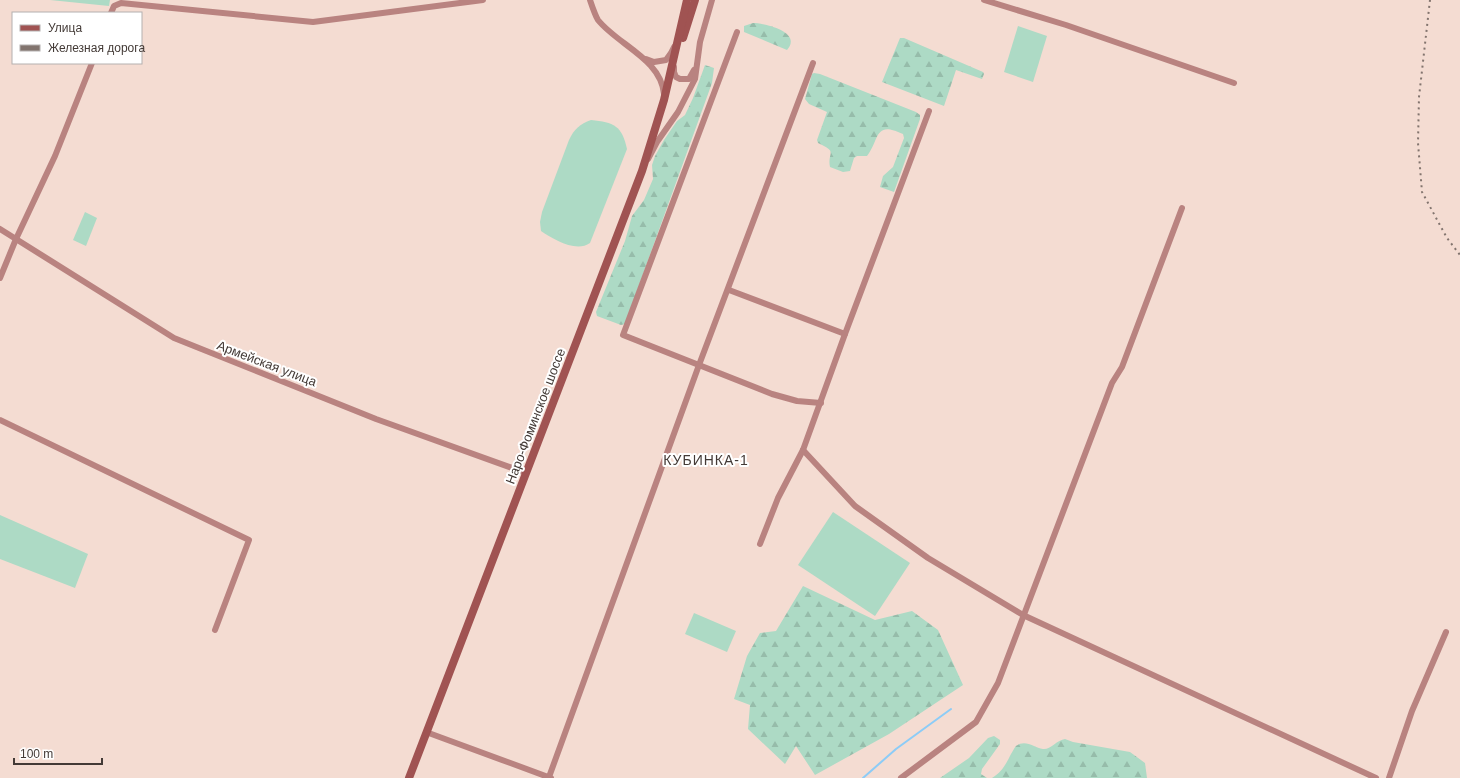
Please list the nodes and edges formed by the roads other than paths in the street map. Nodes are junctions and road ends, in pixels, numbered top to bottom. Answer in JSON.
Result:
{"nodes":[{"id":1,"x":483,"y":0,"type":"edge"},
{"id":2,"x":590,"y":0,"type":"edge"},
{"id":3,"x":687,"y":0,"type":"edge"},
{"id":4,"x":695,"y":0,"type":"edge"},
{"id":5,"x":712,"y":0,"type":"edge"},
{"id":6,"x":984,"y":0,"type":"edge"},
{"id":7,"x":111,"y":12,"type":"edge"},
{"id":8,"x":737,"y":32,"type":"dead end"},
{"id":9,"x":679,"y":34,"type":"junction"},
{"id":10,"x":641,"y":56,"type":"junction"},
{"id":11,"x":674,"y":61,"type":"junction"},
{"id":12,"x":813,"y":63,"type":"dead end"},
{"id":13,"x":92,"y":64,"type":"edge"},
{"id":14,"x":697,"y":65,"type":"junction"},
{"id":15,"x":1234,"y":83,"type":"dead end"},
{"id":16,"x":664,"y":100,"type":"junction"},
{"id":17,"x":929,"y":112,"type":"dead end"},
{"id":18,"x":642,"y":171,"type":"junction"},
{"id":19,"x":1182,"y":208,"type":"dead end"},
{"id":20,"x":0,"y":229,"type":"edge"},
{"id":21,"x":16,"y":240,"type":"junction"},
{"id":22,"x":0,"y":278,"type":"edge"},
{"id":23,"x":729,"y":290,"type":"junction"},
{"id":24,"x":844,"y":334,"type":"junction"},
{"id":25,"x":700,"y":365,"type":"junction"},
{"id":26,"x":821,"y":403,"type":"junction"},
{"id":27,"x":0,"y":420,"type":"edge"},
{"id":28,"x":803,"y":450,"type":"junction"},
{"id":29,"x":526,"y":473,"type":"junction"},
{"id":30,"x":760,"y":544,"type":"dead end"},
{"id":31,"x":1023,"y":615,"type":"junction"},
{"id":32,"x":215,"y":630,"type":"dead end"},
{"id":33,"x":1446,"y":632,"type":"dead end"},
{"id":34,"x":426,"y":732,"type":"junction"},
{"id":35,"x":550,"y":777,"type":"edge"},
{"id":36,"x":409,"y":778,"type":"edge"},
{"id":37,"x":902,"y":778,"type":"edge"},
{"id":38,"x":1376,"y":778,"type":"edge"},
{"id":39,"x":1389,"y":778,"type":"edge"}],
"edges":[{"from":1,"to":7,"type":"street"},
{"from":2,"to":10,"type":"street"},
{"from":3,"to":9,"type":"main road","name":"Наро-Фоминское шоссе"},
{"from":4,"to":11,"type":"main road","name":"Наро-Фоминское шоссе"},
{"from":5,"to":14,"type":"street"},
{"from":6,"to":15,"type":"street"},
{"from":8,"to":25,"type":"street"},
{"from":9,"to":10,"type":"street"},
{"from":9,"to":11,"type":"main road","name":"Наро-Фоминское шоссе"},
{"from":10,"to":16,"type":"street"},
{"from":11,"to":14,"type":"street"},
{"from":11,"to":16,"type":"main road","name":"Наро-Фоминское шоссе"},
{"from":12,"to":23,"type":"street"},
{"from":13,"to":21,"type":"street"},
{"from":14,"to":18,"type":"street"},
{"from":16,"to":18,"type":"main road","name":"Наро-Фоминское шоссе"},
{"from":17,"to":24,"type":"street"},
{"from":18,"to":29,"type":"main road","name":"Наро-Фоминское шоссе"},
{"from":19,"to":31,"type":"street"},
{"from":20,"to":21,"type":"street","name":"Армейская улица"},
{"from":21,"to":22,"type":"street"},
{"from":21,"to":29,"type":"street","name":"Армейская улица"},
{"from":23,"to":24,"type":"street"},
{"from":23,"to":25,"type":"street"},
{"from":24,"to":26,"type":"street"},
{"from":25,"to":26,"type":"street"},
{"from":25,"to":35,"type":"street"},
{"from":26,"to":28,"type":"street"},
{"from":27,"to":32,"type":"street"},
{"from":28,"to":30,"type":"street"},
{"from":28,"to":31,"type":"street"},
{"from":29,"to":34,"type":"main road","name":"Наро-Фоминское шоссе"},
{"from":31,"to":37,"type":"street"},
{"from":31,"to":38,"type":"street"},
{"from":33,"to":39,"type":"street"},
{"from":34,"to":35,"type":"street"},
{"from":34,"to":36,"type":"main road","name":"Наро-Фоминское шоссе"}]}
